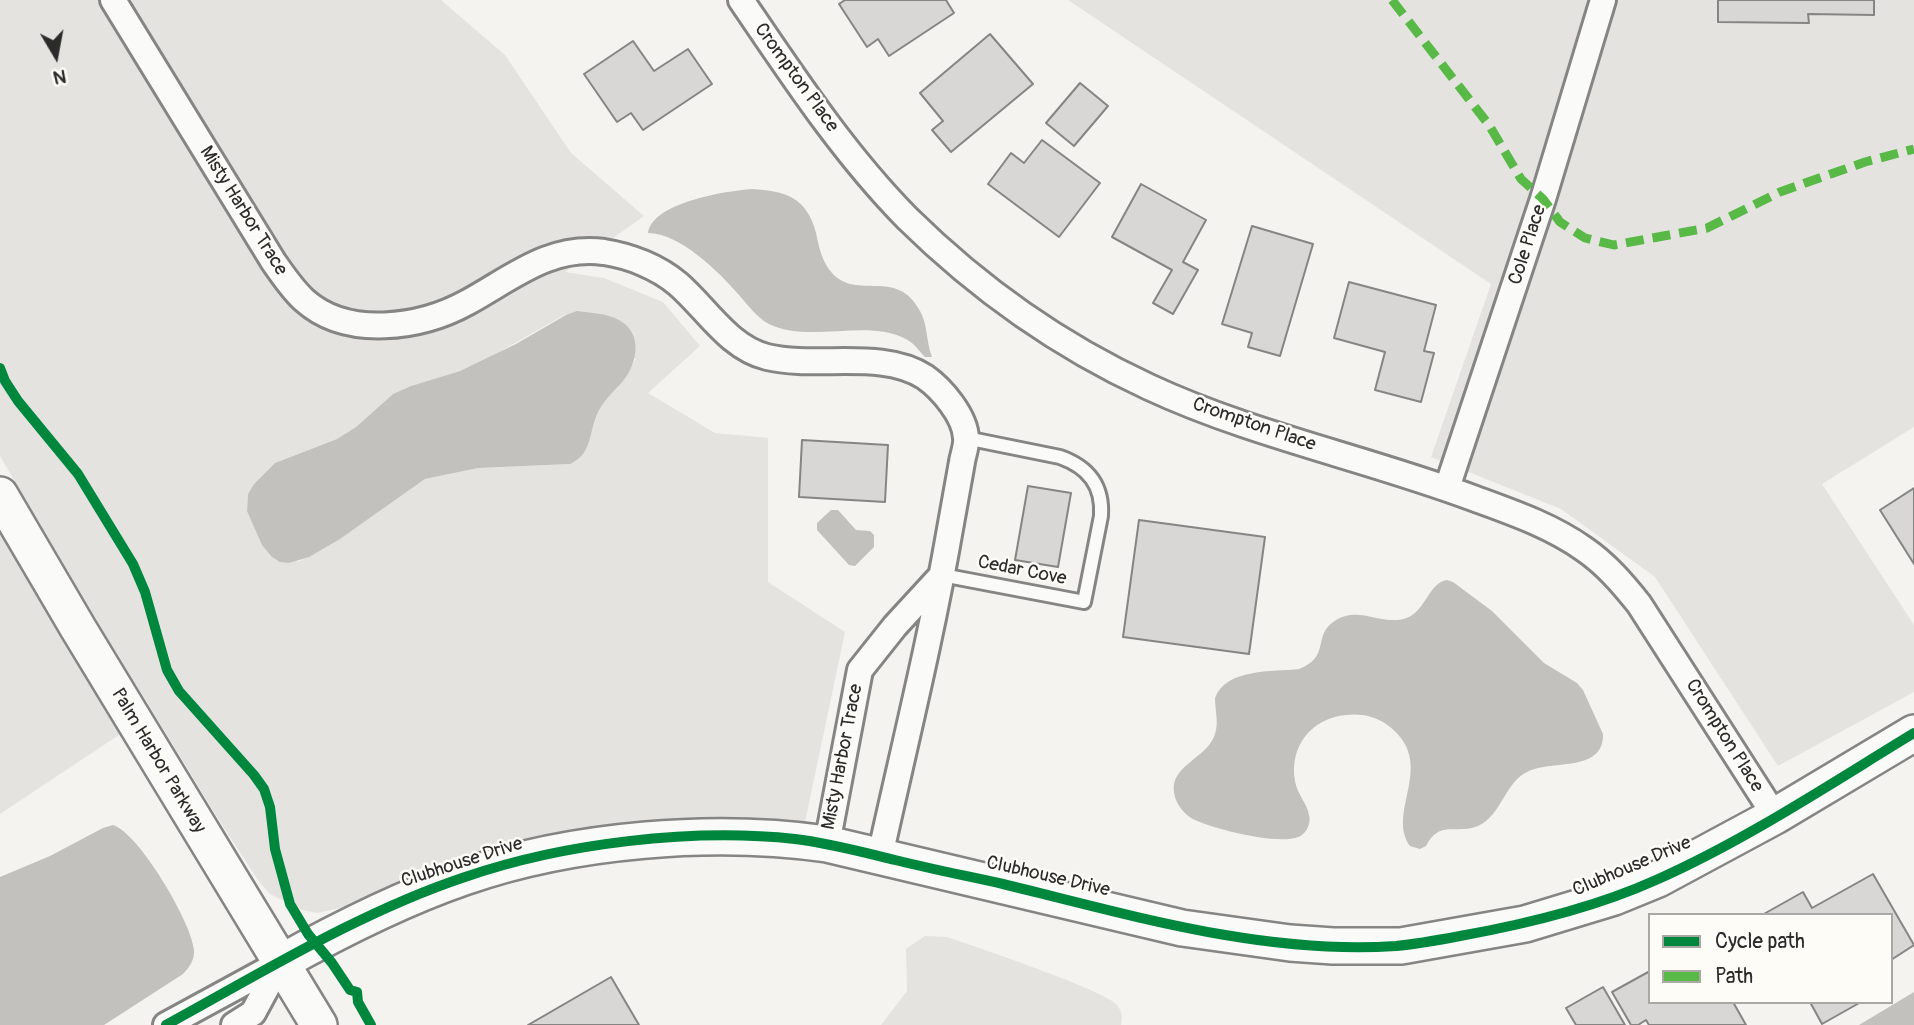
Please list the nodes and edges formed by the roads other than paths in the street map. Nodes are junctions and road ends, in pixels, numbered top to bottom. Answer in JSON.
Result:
{"nodes":[{"id":1,"x":113,"y":0,"type":"edge"},
{"id":2,"x":741,"y":0,"type":"edge"},
{"id":3,"x":1603,"y":0,"type":"edge"},
{"id":4,"x":966,"y":438,"type":"junction"},
{"id":5,"x":1447,"y":488,"type":"junction"},
{"id":6,"x":0,"y":495,"type":"edge"},
{"id":7,"x":942,"y":575,"type":"junction"},
{"id":8,"x":1914,"y":733,"type":"edge"},
{"id":9,"x":1775,"y":816,"type":"junction"},
{"id":10,"x":827,"y":844,"type":"junction"},
{"id":11,"x":880,"y":856,"type":"junction"},
{"id":12,"x":280,"y":962,"type":"junction"},
{"id":13,"x":166,"y":1025,"type":"edge"},
{"id":14,"x":234,"y":1025,"type":"edge"},
{"id":15,"x":319,"y":1025,"type":"edge"}],
"edges":[{"from":1,"to":4,"type":"street","name":"Misty Harbor Trace"},
{"from":2,"to":5,"type":"street","name":"Crompton Place"},
{"from":3,"to":5,"type":"street","name":"Cole Place"},
{"from":4,"to":7,"type":"street"},
{"from":4,"to":7,"type":"lane","name":"Cedar Cove"},
{"from":5,"to":9,"type":"street","name":"Crompton Place"},
{"from":6,"to":12,"type":"street","name":"Palm Harbor Parkway"},
{"from":7,"to":10,"type":"street","name":"Misty Harbor Trace"},
{"from":7,"to":11,"type":"street"},
{"from":8,"to":9,"type":"street","name":"Clubhouse Drive"},
{"from":9,"to":11,"type":"street","name":"Clubhouse Drive"},
{"from":10,"to":11,"type":"street","name":"Clubhouse Drive"},
{"from":10,"to":12,"type":"street","name":"Clubhouse Drive"},
{"from":12,"to":13,"type":"street","name":"Clubhouse Drive"},
{"from":12,"to":14,"type":"street"},
{"from":12,"to":15,"type":"street","name":"Palm Harbor Parkway"}]}
